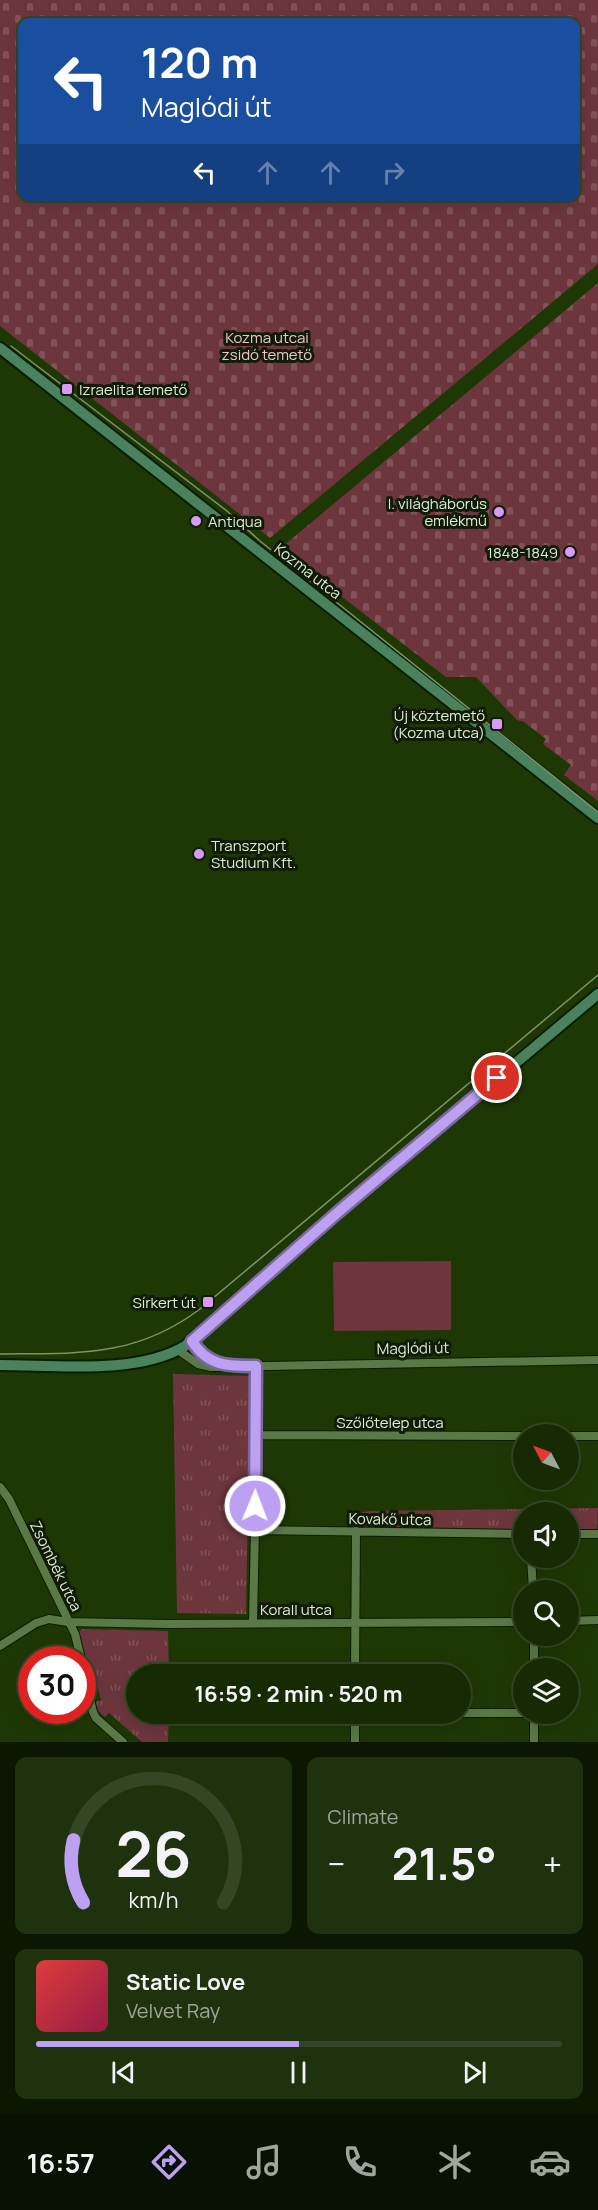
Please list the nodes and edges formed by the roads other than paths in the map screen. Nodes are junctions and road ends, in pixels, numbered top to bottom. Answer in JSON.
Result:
{"nodes":[{"id":1,"x":0,"y":348,"type":"edge"},
{"id":2,"x":598,"y":818,"type":"edge"},
{"id":3,"x":598,"y":994,"type":"edge"},
{"id":4,"x":192,"y":1341,"type":"junction"},
{"id":5,"x":178,"y":1350,"type":"junction"},
{"id":6,"x":598,"y":1360,"type":"edge"},
{"id":7,"x":0,"y":1365,"type":"edge"},
{"id":8,"x":228,"y":1366,"type":"junction"},
{"id":9,"x":256,"y":1366,"type":"junction"},
{"id":10,"x":257,"y":1435,"type":"junction"},
{"id":11,"x":513,"y":1436,"type":"edge"},
{"id":12,"x":579,"y":1436,"type":"edge"},
{"id":13,"x":598,"y":1436,"type":"edge"},
{"id":14,"x":0,"y":1488,"type":"edge"},
{"id":15,"x":255,"y":1530,"type":"junction"},
{"id":16,"x":356,"y":1531,"type":"junction"},
{"id":17,"x":598,"y":1533,"type":"edge"},
{"id":18,"x":513,"y":1534,"type":"edge"},
{"id":19,"x":579,"y":1534,"type":"edge"},
{"id":20,"x":598,"y":1620,"type":"edge"},
{"id":21,"x":579,"y":1621,"type":"edge"},
{"id":22,"x":68,"y":1622,"type":"junction"},
{"id":23,"x":253,"y":1622,"type":"junction"},
{"id":24,"x":355,"y":1622,"type":"junction"},
{"id":25,"x":513,"y":1622,"type":"edge"},
{"id":26,"x":0,"y":1646,"type":"edge"},
{"id":27,"x":78,"y":1646,"type":"edge"},
{"id":28,"x":355,"y":1664,"type":"edge"},
{"id":29,"x":471,"y":1713,"type":"edge"},
{"id":30,"x":513,"y":1713,"type":"edge"},
{"id":31,"x":96,"y":1718,"type":"edge"},
{"id":32,"x":354,"y":1724,"type":"edge"},
{"id":33,"x":534,"y":1724,"type":"edge"},
{"id":34,"x":123,"y":1742,"type":"edge"},
{"id":35,"x":355,"y":1742,"type":"edge"},
{"id":36,"x":534,"y":1742,"type":"edge"}],
"edges":[{"from":1,"to":2,"type":"street","name":"Kozma utca"},
{"from":3,"to":4,"type":"street"},
{"from":4,"to":5,"type":"street"},
{"from":4,"to":8,"type":"street","name":"Maglódi út"},
{"from":5,"to":7,"type":"street"},
{"from":5,"to":8,"type":"street","name":"Maglódi út"},
{"from":6,"to":9,"type":"street","name":"Maglódi út"},
{"from":8,"to":9,"type":"street","name":"Maglódi út"},
{"from":9,"to":10,"type":"street"},
{"from":10,"to":11,"type":"street","name":"Szőlőtelep utca"},
{"from":10,"to":15,"type":"street"},
{"from":12,"to":13,"type":"street"},
{"from":14,"to":22,"type":"street","name":"Zsombék utca"},
{"from":15,"to":16,"type":"street","name":"Kovakő utca"},
{"from":15,"to":23,"type":"street"},
{"from":16,"to":18,"type":"street","name":"Kovakő utca"},
{"from":16,"to":24,"type":"street"},
{"from":17,"to":19,"type":"street"},
{"from":20,"to":21,"type":"street"},
{"from":22,"to":23,"type":"street","name":"Korall utca"},
{"from":22,"to":26,"type":"street","name":"Korall utca"},
{"from":22,"to":27,"type":"street","name":"Zsombék utca"},
{"from":23,"to":24,"type":"street","name":"Korall utca"},
{"from":24,"to":25,"type":"street","name":"Korall utca"},
{"from":24,"to":28,"type":"street"},
{"from":29,"to":30,"type":"street"},
{"from":31,"to":34,"type":"street"},
{"from":32,"to":35,"type":"street"},
{"from":33,"to":36,"type":"street"}]}
